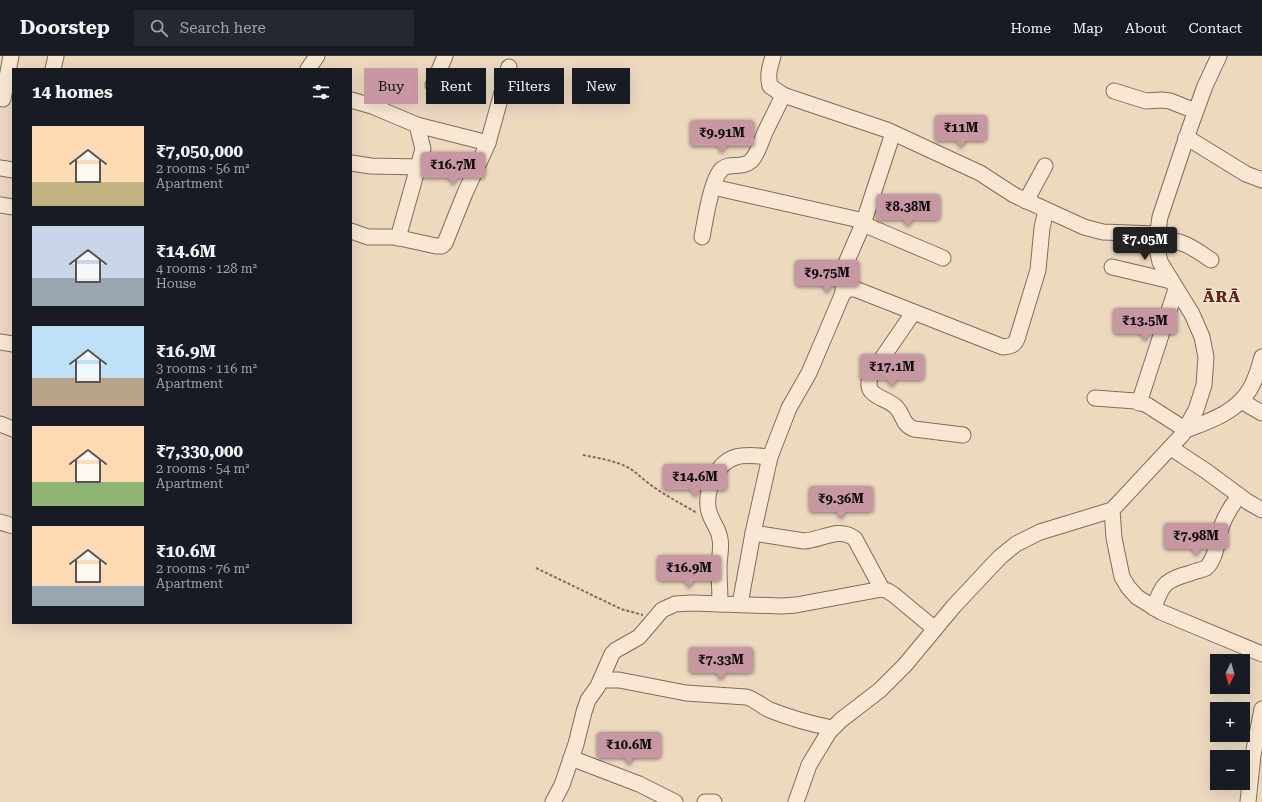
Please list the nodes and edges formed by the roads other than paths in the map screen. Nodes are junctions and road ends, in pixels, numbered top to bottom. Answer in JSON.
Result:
{"nodes":[{"id":1,"x":11,"y":56,"type":"edge"},
{"id":2,"x":318,"y":56,"type":"edge"},
{"id":3,"x":445,"y":56,"type":"edge"},
{"id":4,"x":773,"y":56,"type":"edge"},
{"id":5,"x":1219,"y":56,"type":"edge"},
{"id":6,"x":509,"y":67,"type":"dead end"},
{"id":7,"x":309,"y":68,"type":"edge"},
{"id":8,"x":440,"y":68,"type":"edge"},
{"id":9,"x":1114,"y":91,"type":"dead end"},
{"id":10,"x":783,"y":95,"type":"junction"},
{"id":11,"x":5,"y":100,"type":"edge"},
{"id":12,"x":352,"y":100,"type":"edge"},
{"id":13,"x":1195,"y":111,"type":"junction"},
{"id":14,"x":417,"y":125,"type":"junction"},
{"id":15,"x":893,"y":133,"type":"junction"},
{"id":16,"x":1186,"y":137,"type":"junction"},
{"id":17,"x":488,"y":143,"type":"junction"},
{"id":18,"x":352,"y":163,"type":"edge"},
{"id":19,"x":1045,"y":166,"type":"dead end"},
{"id":20,"x":418,"y":167,"type":"junction"},
{"id":21,"x":0,"y":168,"type":"edge"},
{"id":22,"x":12,"y":170,"type":"edge"},
{"id":23,"x":1262,"y":180,"type":"edge"},
{"id":24,"x":713,"y":187,"type":"junction"},
{"id":25,"x":1026,"y":201,"type":"junction"},
{"id":26,"x":0,"y":205,"type":"edge"},
{"id":27,"x":12,"y":207,"type":"edge"},
{"id":28,"x":1046,"y":210,"type":"junction"},
{"id":29,"x":864,"y":223,"type":"junction"},
{"id":30,"x":352,"y":231,"type":"edge"},
{"id":31,"x":1156,"y":236,"type":"junction"},
{"id":32,"x":702,"y":237,"type":"dead end"},
{"id":33,"x":398,"y":238,"type":"junction"},
{"id":34,"x":943,"y":258,"type":"dead end"},
{"id":35,"x":1211,"y":260,"type":"dead end"},
{"id":36,"x":1112,"y":267,"type":"dead end"},
{"id":37,"x":1173,"y":285,"type":"junction"},
{"id":38,"x":843,"y":293,"type":"junction"},
{"id":39,"x":913,"y":312,"type":"junction"},
{"id":40,"x":0,"y":342,"type":"edge"},
{"id":41,"x":12,"y":344,"type":"edge"},
{"id":42,"x":1262,"y":357,"type":"edge"},
{"id":43,"x":1095,"y":398,"type":"dead end"},
{"id":44,"x":1242,"y":401,"type":"junction"},
{"id":45,"x":1139,"y":403,"type":"junction"},
{"id":46,"x":1262,"y":413,"type":"edge"},
{"id":47,"x":0,"y":424,"type":"edge"},
{"id":48,"x":12,"y":429,"type":"edge"},
{"id":49,"x":1186,"y":430,"type":"junction"},
{"id":50,"x":963,"y":435,"type":"dead end"},
{"id":51,"x":1171,"y":448,"type":"junction"},
{"id":52,"x":770,"y":457,"type":"junction"},
{"id":53,"x":1239,"y":496,"type":"junction"},
{"id":54,"x":1112,"y":510,"type":"junction"},
{"id":55,"x":1262,"y":510,"type":"edge"},
{"id":56,"x":0,"y":522,"type":"edge"},
{"id":57,"x":12,"y":526,"type":"edge"},
{"id":58,"x":753,"y":533,"type":"junction"},
{"id":59,"x":882,"y":589,"type":"junction"},
{"id":60,"x":720,"y":604,"type":"junction"},
{"id":61,"x":740,"y":604,"type":"junction"},
{"id":62,"x":1154,"y":608,"type":"junction"},
{"id":63,"x":935,"y":629,"type":"junction"},
{"id":64,"x":1262,"y":654,"type":"edge"},
{"id":65,"x":601,"y":680,"type":"junction"},
{"id":66,"x":1262,"y":709,"type":"edge"},
{"id":67,"x":832,"y":728,"type":"junction"},
{"id":68,"x":571,"y":758,"type":"junction"},
{"id":69,"x":553,"y":802,"type":"edge"},
{"id":70,"x":675,"y":802,"type":"edge"},
{"id":71,"x":705,"y":802,"type":"edge"},
{"id":72,"x":714,"y":802,"type":"edge"},
{"id":73,"x":796,"y":802,"type":"edge"},
{"id":74,"x":1248,"y":802,"type":"edge"}],
"edges":[{"from":1,"to":11,"type":"street"},
{"from":2,"to":7,"type":"street"},
{"from":3,"to":8,"type":"street"},
{"from":4,"to":10,"type":"street"},
{"from":5,"to":13,"type":"street"},
{"from":6,"to":17,"type":"street"},
{"from":9,"to":13,"type":"street"},
{"from":10,"to":15,"type":"street"},
{"from":10,"to":24,"type":"street"},
{"from":12,"to":14,"type":"street"},
{"from":13,"to":16,"type":"street"},
{"from":14,"to":17,"type":"street"},
{"from":14,"to":20,"type":"street"},
{"from":15,"to":25,"type":"street"},
{"from":15,"to":29,"type":"street"},
{"from":16,"to":23,"type":"street"},
{"from":16,"to":31,"type":"street"},
{"from":17,"to":33,"type":"street"},
{"from":18,"to":20,"type":"street"},
{"from":19,"to":25,"type":"street"},
{"from":20,"to":33,"type":"street"},
{"from":21,"to":22,"type":"street"},
{"from":24,"to":29,"type":"street"},
{"from":24,"to":32,"type":"street"},
{"from":25,"to":28,"type":"street"},
{"from":26,"to":27,"type":"street"},
{"from":28,"to":31,"type":"street"},
{"from":28,"to":39,"type":"street"},
{"from":29,"to":34,"type":"street"},
{"from":29,"to":38,"type":"street"},
{"from":30,"to":33,"type":"street"},
{"from":31,"to":35,"type":"street"},
{"from":31,"to":37,"type":"street"},
{"from":36,"to":37,"type":"street"},
{"from":37,"to":45,"type":"street"},
{"from":37,"to":49,"type":"street"},
{"from":38,"to":39,"type":"street"},
{"from":38,"to":52,"type":"street"},
{"from":39,"to":50,"type":"street"},
{"from":40,"to":41,"type":"street"},
{"from":42,"to":44,"type":"street"},
{"from":43,"to":45,"type":"street"},
{"from":44,"to":46,"type":"street"},
{"from":44,"to":49,"type":"street"},
{"from":45,"to":49,"type":"street"},
{"from":47,"to":48,"type":"street"},
{"from":49,"to":51,"type":"street"},
{"from":51,"to":53,"type":"street"},
{"from":51,"to":54,"type":"street"},
{"from":52,"to":58,"type":"street"},
{"from":52,"to":60,"type":"street"},
{"from":53,"to":55,"type":"street"},
{"from":53,"to":62,"type":"street"},
{"from":54,"to":62,"type":"street"},
{"from":54,"to":63,"type":"street"},
{"from":56,"to":57,"type":"street"},
{"from":58,"to":59,"type":"street"},
{"from":58,"to":61,"type":"street"},
{"from":59,"to":61,"type":"street"},
{"from":59,"to":63,"type":"street"},
{"from":60,"to":61,"type":"street"},
{"from":60,"to":65,"type":"street"},
{"from":62,"to":64,"type":"street"},
{"from":63,"to":67,"type":"street"},
{"from":65,"to":67,"type":"street"},
{"from":65,"to":68,"type":"street"},
{"from":66,"to":74,"type":"street"},
{"from":67,"to":73,"type":"street"},
{"from":68,"to":69,"type":"street"},
{"from":68,"to":70,"type":"street"},
{"from":71,"to":72,"type":"street"}]}
